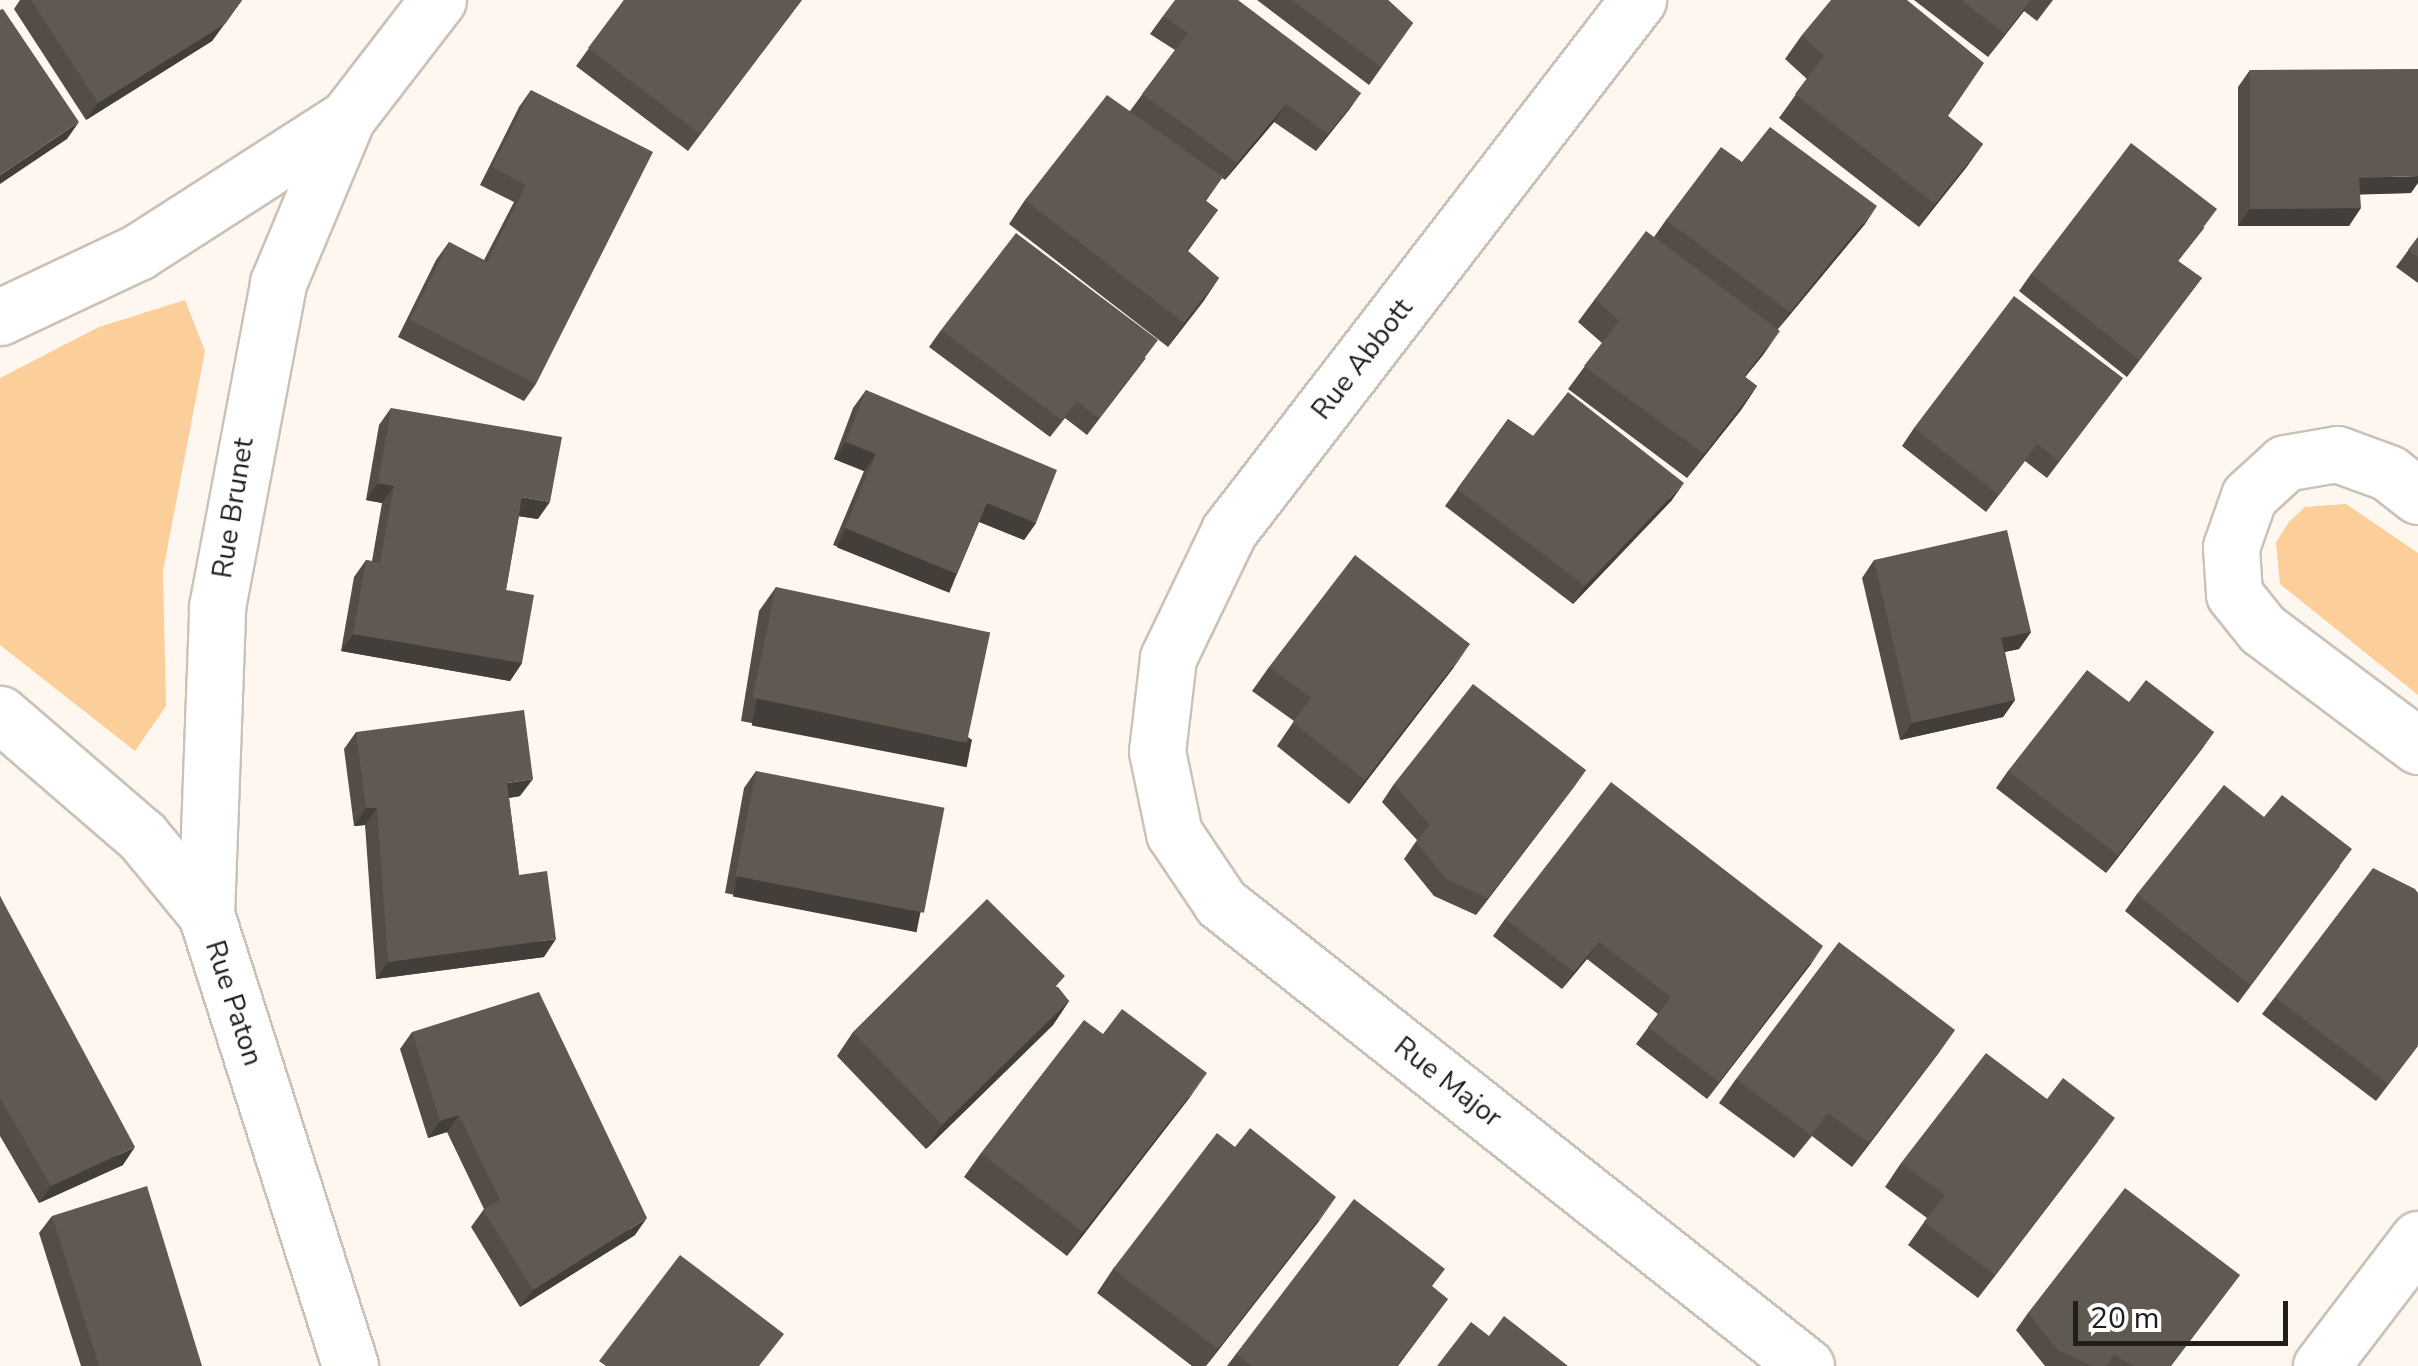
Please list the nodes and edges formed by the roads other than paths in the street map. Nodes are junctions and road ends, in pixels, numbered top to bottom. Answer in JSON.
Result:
{"nodes":[{"id":1,"x":438,"y":0,"type":"edge"},
{"id":2,"x":1638,"y":0,"type":"edge"},
{"id":3,"x":347,"y":118,"type":"junction"},
{"id":4,"x":0,"y":317,"type":"edge"},
{"id":5,"x":2418,"y":496,"type":"edge"},
{"id":6,"x":0,"y":714,"type":"edge"},
{"id":7,"x":2418,"y":746,"type":"edge"},
{"id":8,"x":1156,"y":751,"type":"joint"},
{"id":9,"x":206,"y":914,"type":"junction"},
{"id":10,"x":2418,"y":1239,"type":"edge"},
{"id":11,"x":350,"y":1366,"type":"edge"},
{"id":12,"x":1806,"y":1366,"type":"edge"},
{"id":13,"x":2321,"y":1366,"type":"edge"}],
"edges":[{"from":1,"to":3,"type":"street","name":"Rue Brunet"},
{"from":2,"to":8,"type":"street","name":"Rue Abbott"},
{"from":3,"to":4,"type":"street","name":"Rue Brunet"},
{"from":3,"to":9,"type":"street","name":"Rue Brunet"},
{"from":5,"to":7,"type":"street"},
{"from":6,"to":9,"type":"street","name":"Rue Paton"},
{"from":8,"to":12,"type":"street","name":"Rue Major"},
{"from":9,"to":11,"type":"street","name":"Rue Paton"},
{"from":10,"to":13,"type":"street"}]}
